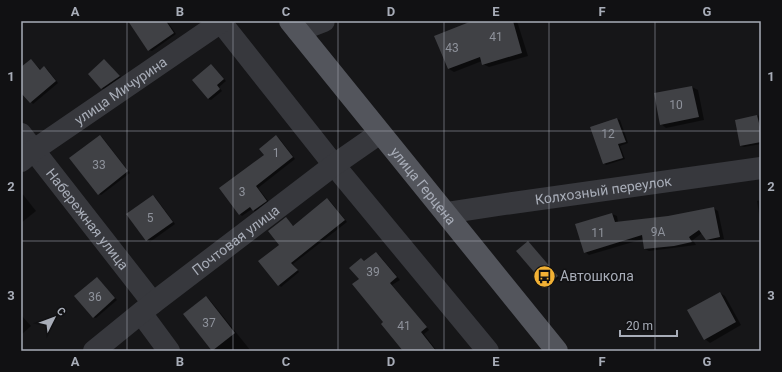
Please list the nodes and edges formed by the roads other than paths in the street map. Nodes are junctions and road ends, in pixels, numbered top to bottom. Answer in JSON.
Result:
{"nodes":[{"id":1,"x":324,"y":21,"type":"edge"},
{"id":2,"x":220,"y":22,"type":"edge"},
{"id":3,"x":294,"y":26,"type":"edge"},
{"id":4,"x":380,"y":132,"type":"junction"},
{"id":5,"x":25,"y":148,"type":"edge"},
{"id":6,"x":334,"y":165,"type":"junction"},
{"id":7,"x":761,"y":168,"type":"edge"},
{"id":8,"x":446,"y":213,"type":"junction"},
{"id":9,"x":147,"y":308,"type":"junction"},
{"id":10,"x":94,"y":351,"type":"edge"},
{"id":11,"x":169,"y":351,"type":"edge"},
{"id":12,"x":488,"y":351,"type":"edge"},
{"id":13,"x":557,"y":351,"type":"edge"}],
"edges":[{"from":1,"to":3,"type":"street"},
{"from":2,"to":5,"type":"street","name":"улица Мичурина"},
{"from":2,"to":6,"type":"street"},
{"from":3,"to":4,"type":"main road","name":"улица Герцена"},
{"from":4,"to":6,"type":"street","name":"Почтовая улица"},
{"from":4,"to":8,"type":"main road","name":"улица Герцена"},
{"from":5,"to":9,"type":"street","name":"Набережная улица"},
{"from":6,"to":9,"type":"street","name":"Почтовая улица"},
{"from":6,"to":12,"type":"street"},
{"from":7,"to":8,"type":"street","name":"Колхозный переулок"},
{"from":8,"to":13,"type":"main road","name":"улица Герцена"},
{"from":9,"to":10,"type":"street","name":"Почтовая улица"},
{"from":9,"to":11,"type":"street","name":"Набережная улица"}]}
